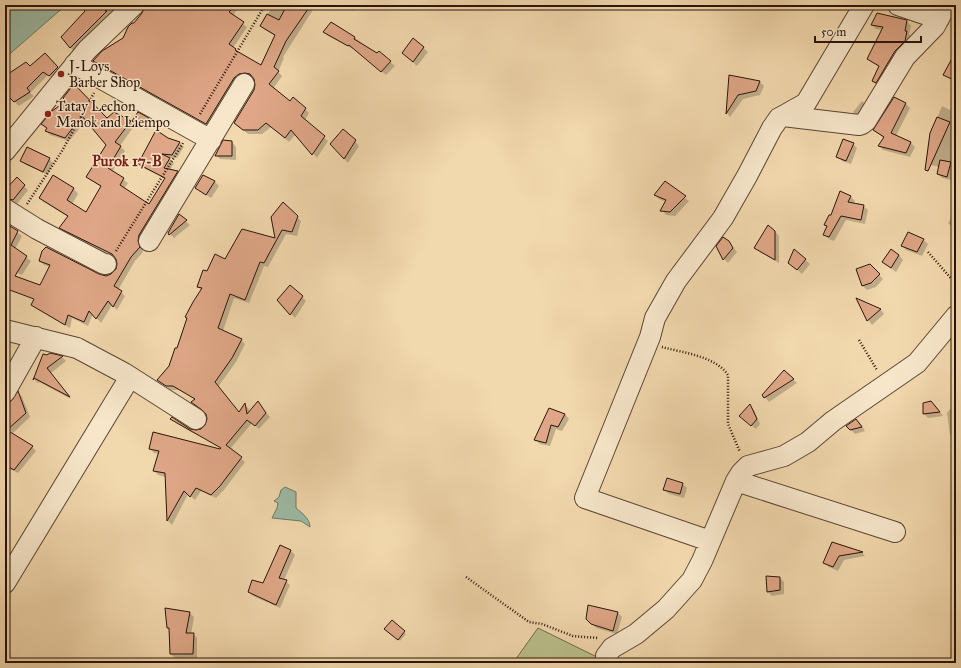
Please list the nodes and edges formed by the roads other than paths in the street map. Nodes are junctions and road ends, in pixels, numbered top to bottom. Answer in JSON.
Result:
{"nodes":[{"id":1,"x":134,"y":5,"type":"edge"},
{"id":2,"x":864,"y":5,"type":"edge"},
{"id":3,"x":898,"y":5,"type":"edge"},
{"id":4,"x":942,"y":12,"type":"edge"},
{"id":5,"x":75,"y":64,"type":"junction"},
{"id":6,"x":244,"y":84,"type":"dead end"},
{"id":7,"x":784,"y":116,"type":"junction"},
{"id":8,"x":211,"y":140,"type":"junction"},
{"id":9,"x":5,"y":151,"type":"edge"},
{"id":10,"x":12,"y":213,"type":"edge"},
{"id":11,"x":149,"y":241,"type":"dead end"},
{"id":12,"x":106,"y":264,"type":"dead end"},
{"id":13,"x":956,"y":316,"type":"edge"},
{"id":14,"x":5,"y":330,"type":"edge"},
{"id":15,"x":36,"y":338,"type":"junction"},
{"id":16,"x":130,"y":377,"type":"junction"},
{"id":17,"x":5,"y":392,"type":"edge"},
{"id":18,"x":196,"y":419,"type":"dead end"},
{"id":19,"x":738,"y":477,"type":"junction"},
{"id":20,"x":895,"y":532,"type":"dead end"},
{"id":21,"x":710,"y":541,"type":"junction"},
{"id":22,"x":5,"y":583,"type":"edge"},
{"id":23,"x":607,"y":663,"type":"edge"}],
"edges":[{"from":1,"to":5,"type":"street"},
{"from":2,"to":7,"type":"street"},
{"from":3,"to":4,"type":"street"},
{"from":4,"to":7,"type":"street"},
{"from":5,"to":8,"type":"street"},
{"from":5,"to":9,"type":"street"},
{"from":6,"to":8,"type":"street"},
{"from":7,"to":21,"type":"street"},
{"from":8,"to":11,"type":"street"},
{"from":10,"to":12,"type":"street"},
{"from":13,"to":19,"type":"street"},
{"from":14,"to":15,"type":"street"},
{"from":15,"to":16,"type":"street"},
{"from":15,"to":17,"type":"street"},
{"from":16,"to":18,"type":"street"},
{"from":16,"to":22,"type":"street"},
{"from":19,"to":20,"type":"street"},
{"from":19,"to":21,"type":"street"},
{"from":21,"to":23,"type":"street"}]}
